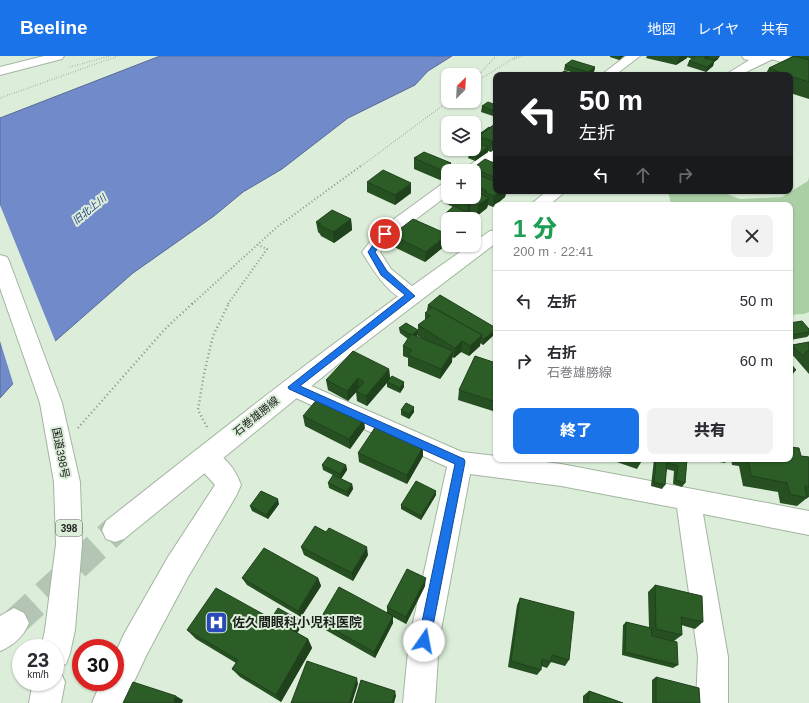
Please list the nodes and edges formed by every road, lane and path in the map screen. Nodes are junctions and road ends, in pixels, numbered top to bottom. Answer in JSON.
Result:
{"nodes":[{"id":1,"x":58,"y":56,"type":"edge"},
{"id":2,"x":118,"y":56,"type":"edge"},
{"id":3,"x":496,"y":56,"type":"edge"},
{"id":4,"x":517,"y":56,"type":"edge"},
{"id":5,"x":522,"y":56,"type":"edge"},
{"id":6,"x":634,"y":56,"type":"edge"},
{"id":7,"x":775,"y":56,"type":"edge"},
{"id":8,"x":759,"y":57,"type":"edge"},
{"id":9,"x":508,"y":62,"type":"junction"},
{"id":10,"x":809,"y":66,"type":"edge"},
{"id":11,"x":0,"y":72,"type":"edge"},
{"id":12,"x":481,"y":72,"type":"edge"},
{"id":13,"x":610,"y":72,"type":"edge"},
{"id":14,"x":736,"y":72,"type":"edge"},
{"id":15,"x":481,"y":79,"type":"edge"},
{"id":16,"x":0,"y":98,"type":"edge"},
{"id":17,"x":441,"y":107,"type":"edge"},
{"id":18,"x":493,"y":154,"type":"edge"},
{"id":19,"x":480,"y":164,"type":"edge"},
{"id":20,"x":441,"y":192,"type":"edge"},
{"id":21,"x":554,"y":194,"type":"edge"},
{"id":22,"x":542,"y":202,"type":"edge"},
{"id":23,"x":493,"y":237,"type":"edge"},
{"id":24,"x":258,"y":245,"type":"junction"},
{"id":25,"x":0,"y":261,"type":"edge"},
{"id":26,"x":411,"y":296,"type":"junction"},
{"id":27,"x":293,"y":387,"type":"junction"},
{"id":28,"x":78,"y":428,"type":"dead end"},
{"id":29,"x":216,"y":449,"type":"junction"},
{"id":30,"x":460,"y":462,"type":"junction"},
{"id":31,"x":688,"y":498,"type":"junction"},
{"id":32,"x":809,"y":523,"type":"edge"},
{"id":33,"x":115,"y":530,"type":"tunnel mouth"},
{"id":34,"x":58,"y":639,"type":"edge"},
{"id":35,"x":47,"y":691,"type":"edge"},
{"id":36,"x":45,"y":703,"type":"edge"},
{"id":37,"x":108,"y":703,"type":"edge"},
{"id":38,"x":419,"y":703,"type":"edge"},
{"id":39,"x":712,"y":703,"type":"edge"}],
"edges":[{"from":1,"to":11,"type":"main road"},
{"from":2,"to":16,"type":"path"},
{"from":3,"to":12,"type":"path"},
{"from":4,"to":9,"type":"path"},
{"from":5,"to":9,"type":"path"},
{"from":6,"to":13,"type":"main road"},
{"from":7,"to":10,"type":"main road"},
{"from":8,"to":14,"type":"main road"},
{"from":9,"to":15,"type":"path"},
{"from":17,"to":24,"type":"path"},
{"from":18,"to":19,"type":"main road"},
{"from":20,"to":26,"type":"main road"},
{"from":21,"to":22,"type":"main road"},
{"from":23,"to":26,"type":"main road","name":"石巻雄勝線"},
{"from":24,"to":28,"type":"path"},
{"from":24,"to":29,"type":"path"},
{"from":25,"to":34,"type":"main road","name":"国道398号","number":"398"},
{"from":26,"to":27,"type":"main road","name":"石巻雄勝線"},
{"from":27,"to":29,"type":"main road","name":"石巻雄勝線"},
{"from":27,"to":30,"type":"main road"},
{"from":29,"to":33,"type":"main road","name":"石巻雄勝線"},
{"from":29,"to":37,"type":"main road"},
{"from":30,"to":31,"type":"main road"},
{"from":30,"to":38,"type":"main road"},
{"from":31,"to":32,"type":"main road"},
{"from":31,"to":39,"type":"main road"},
{"from":35,"to":36,"type":"main road"}]}
